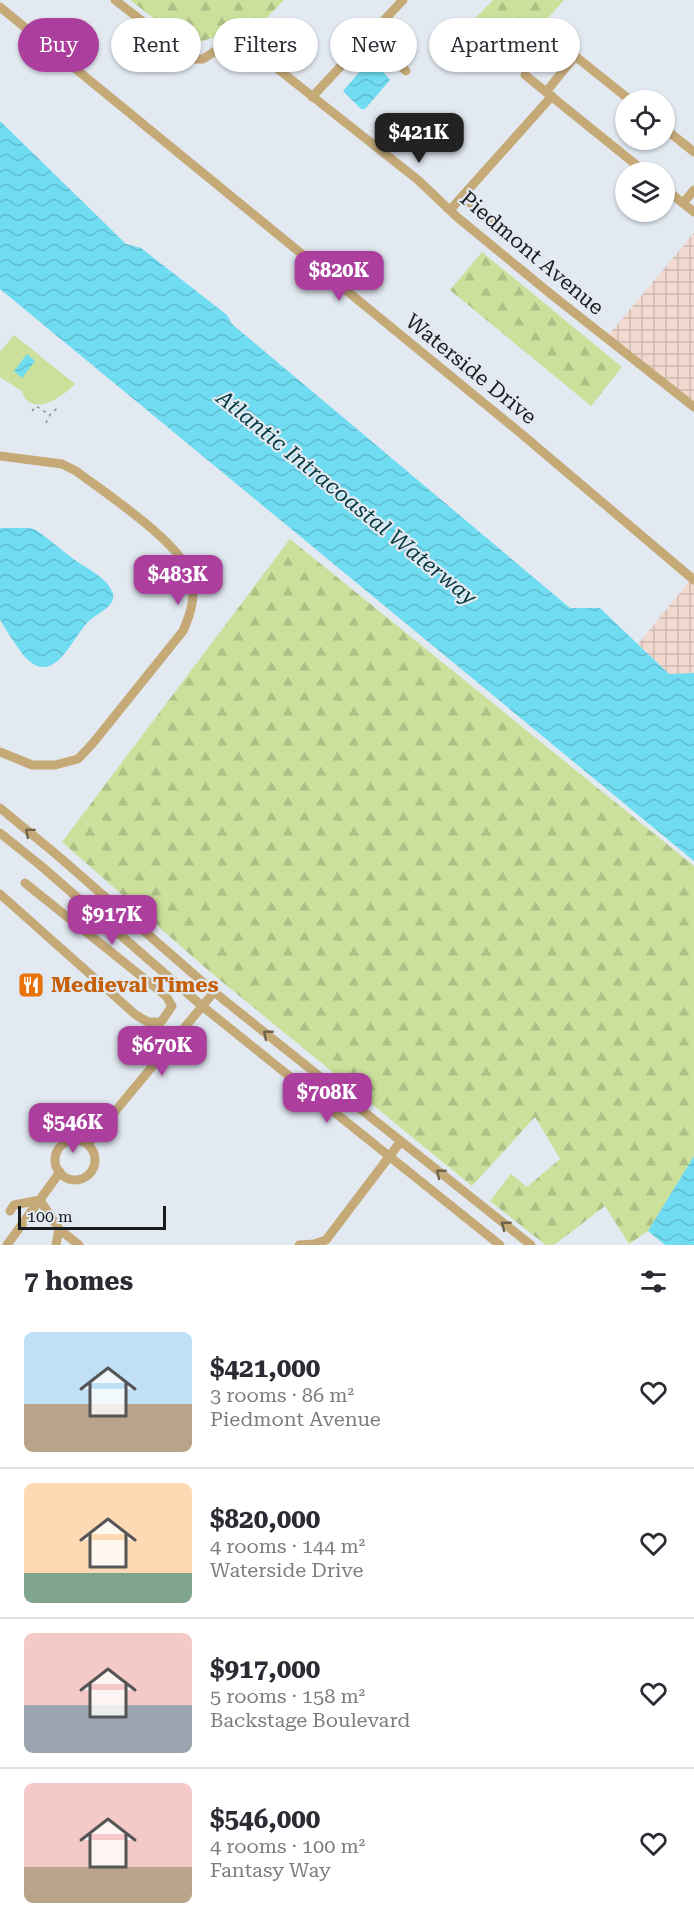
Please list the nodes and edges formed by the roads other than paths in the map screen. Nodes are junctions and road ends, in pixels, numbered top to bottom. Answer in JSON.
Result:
{"nodes":[{"id":1,"x":115,"y":0,"type":"edge"},
{"id":2,"x":403,"y":0,"type":"edge"},
{"id":3,"x":0,"y":7,"type":"edge"},
{"id":4,"x":386,"y":18,"type":"edge"},
{"id":5,"x":335,"y":72,"type":"edge"},
{"id":6,"x":525,"y":75,"type":"dead end"},
{"id":7,"x":618,"y":90,"type":"edge"},
{"id":8,"x":549,"y":94,"type":"junction"},
{"id":9,"x":312,"y":97,"type":"junction"},
{"id":10,"x":675,"y":137,"type":"edge"},
{"id":11,"x":694,"y":152,"type":"edge"},
{"id":12,"x":633,"y":162,"type":"edge"},
{"id":13,"x":694,"y":190,"type":"edge"},
{"id":14,"x":463,"y":196,"type":"junction"},
{"id":15,"x":675,"y":197,"type":"edge"},
{"id":16,"x":683,"y":204,"type":"junction"},
{"id":17,"x":450,"y":210,"type":"junction"},
{"id":18,"x":694,"y":212,"type":"edge"},
{"id":19,"x":494,"y":223,"type":"dead end"},
{"id":20,"x":694,"y":407,"type":"edge"},
{"id":21,"x":0,"y":456,"type":"edge"},
{"id":22,"x":694,"y":580,"type":"edge"},
{"id":23,"x":0,"y":752,"type":"edge"},
{"id":24,"x":0,"y":808,"type":"edge"},
{"id":25,"x":0,"y":833,"type":"edge"},
{"id":26,"x":25,"y":883,"type":"dead end"},
{"id":27,"x":0,"y":894,"type":"edge"},
{"id":28,"x":214,"y":992,"type":"junction"},
{"id":29,"x":202,"y":1006,"type":"junction"},
{"id":30,"x":401,"y":1141,"type":"junction"},
{"id":31,"x":88,"y":1144,"type":"junction"},
{"id":32,"x":388,"y":1156,"type":"junction"},
{"id":33,"x":60,"y":1172,"type":"junction"},
{"id":34,"x":40,"y":1200,"type":"junction"},
{"id":35,"x":10,"y":1211,"type":"dead end"},
{"id":36,"x":59,"y":1229,"type":"junction"},
{"id":37,"x":529,"y":1244,"type":"edge"},
{"id":38,"x":7,"y":1245,"type":"edge"},
{"id":39,"x":56,"y":1245,"type":"edge"},
{"id":40,"x":79,"y":1245,"type":"edge"},
{"id":41,"x":299,"y":1245,"type":"edge"},
{"id":42,"x":500,"y":1245,"type":"edge"}],
"edges":[{"from":1,"to":9,"type":"street","name":"Piedmont Avenue"},
{"from":2,"to":4,"type":"street"},
{"from":3,"to":22,"type":"street","name":"Waterside Drive"},
{"from":5,"to":9,"type":"street"},
{"from":6,"to":8,"type":"street"},
{"from":7,"to":8,"type":"street"},
{"from":8,"to":12,"type":"street"},
{"from":8,"to":14,"type":"street"},
{"from":9,"to":17,"type":"street","name":"Piedmont Avenue"},
{"from":10,"to":11,"type":"street"},
{"from":13,"to":16,"type":"street"},
{"from":14,"to":17,"type":"street"},
{"from":14,"to":19,"type":"street"},
{"from":15,"to":16,"type":"street"},
{"from":16,"to":18,"type":"street"},
{"from":17,"to":20,"type":"street","name":"Piedmont Avenue"},
{"from":21,"to":23,"type":"street"},
{"from":28,"to":24,"type":"street","one_way":true},
{"from":25,"to":29,"type":"street"},
{"from":26,"to":27,"type":"street"},
{"from":28,"to":29,"type":"street"},
{"from":30,"to":28,"type":"street","one_way":true},
{"from":29,"to":31,"type":"street"},
{"from":29,"to":32,"type":"street"},
{"from":30,"to":32,"type":"street"},
{"from":37,"to":30,"type":"street","one_way":true},
{"from":31,"to":33,"type":"street"},
{"from":31,"to":33,"type":"street"},
{"from":32,"to":41,"type":"street"},
{"from":32,"to":42,"type":"street"},
{"from":33,"to":34,"type":"street"},
{"from":34,"to":35,"type":"street"},
{"from":34,"to":36,"type":"street"},
{"from":34,"to":38,"type":"street"},
{"from":36,"to":39,"type":"street"},
{"from":36,"to":40,"type":"street"}]}
